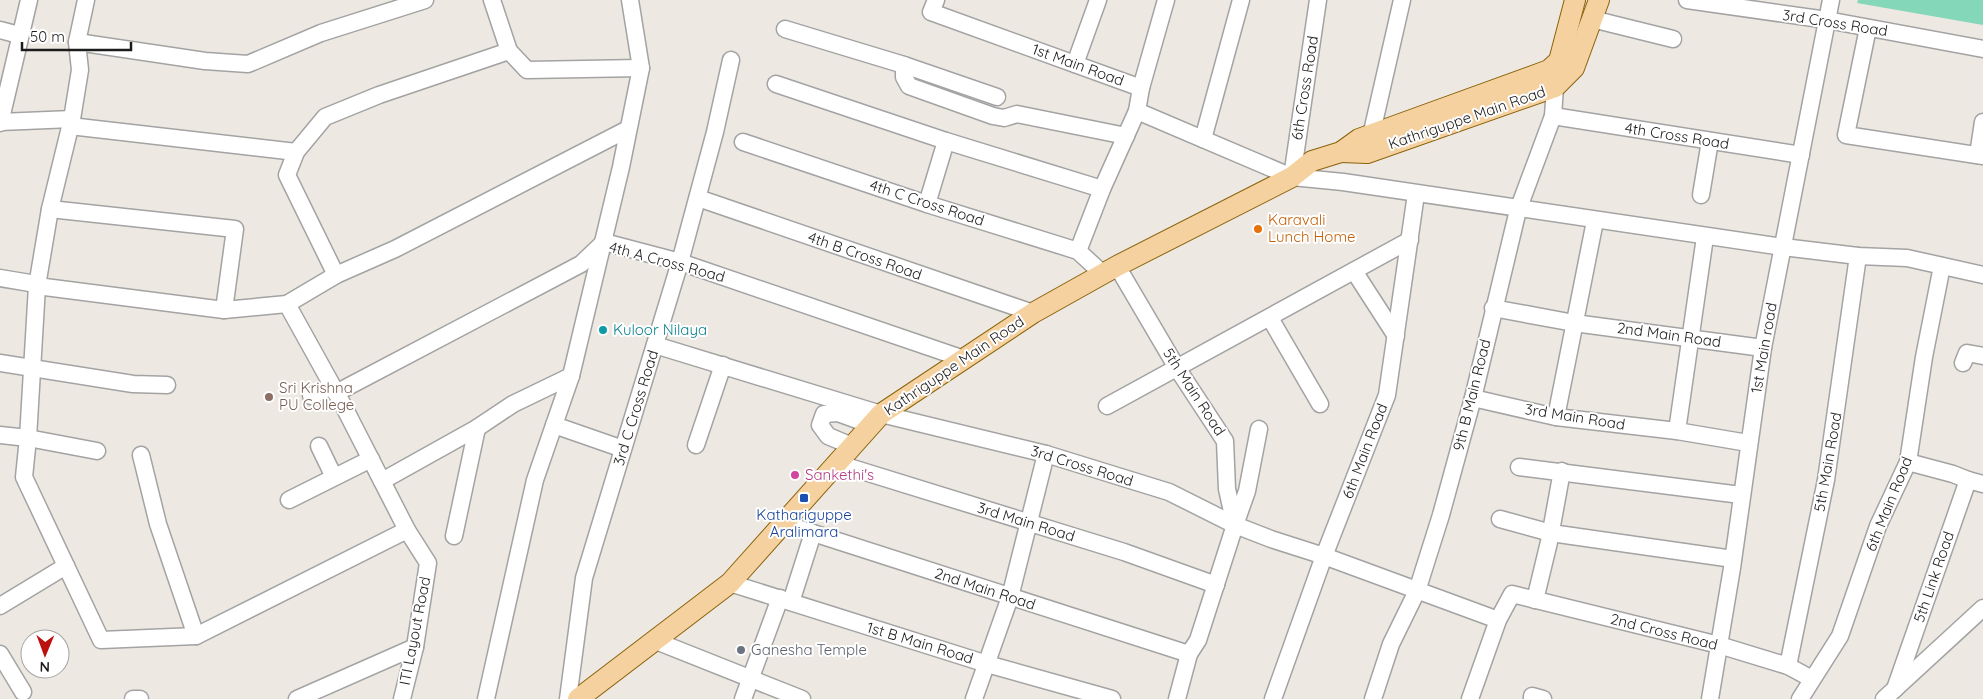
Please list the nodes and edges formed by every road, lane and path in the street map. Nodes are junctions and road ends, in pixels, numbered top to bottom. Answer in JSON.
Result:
{"nodes":[{"id":1,"x":29,"y":0,"type":"edge"},
{"id":2,"x":86,"y":0,"type":"edge"},
{"id":3,"x":425,"y":0,"type":"edge"},
{"id":4,"x":492,"y":0,"type":"edge"},
{"id":5,"x":630,"y":0,"type":"edge"},
{"id":6,"x":936,"y":0,"type":"edge"},
{"id":7,"x":1098,"y":0,"type":"edge"},
{"id":8,"x":1166,"y":0,"type":"edge"},
{"id":9,"x":1241,"y":0,"type":"edge"},
{"id":10,"x":1318,"y":0,"type":"edge"},
{"id":11,"x":1402,"y":0,"type":"edge"},
{"id":12,"x":1575,"y":0,"type":"edge"},
{"id":13,"x":1687,"y":0,"type":"edge"},
{"id":14,"x":1831,"y":0,"type":"edge"},
{"id":15,"x":1596,"y":9,"type":"edge"},
{"id":16,"x":1827,"y":20,"type":"junction"},
{"id":17,"x":1868,"y":28,"type":"junction"},
{"id":18,"x":785,"y":29,"type":"dead end"},
{"id":19,"x":0,"y":30,"type":"edge"},
{"id":20,"x":19,"y":36,"type":"junction"},
{"id":21,"x":1673,"y":39,"type":"dead end"},
{"id":22,"x":76,"y":42,"type":"junction"},
{"id":23,"x":1983,"y":49,"type":"edge"},
{"id":24,"x":509,"y":51,"type":"junction"},
{"id":25,"x":731,"y":60,"type":"dead end"},
{"id":26,"x":1075,"y":64,"type":"junction"},
{"id":27,"x":904,"y":65,"type":"junction"},
{"id":28,"x":641,"y":68,"type":"junction"},
{"id":29,"x":776,"y":84,"type":"dead end"},
{"id":30,"x":1555,"y":87,"type":"junction"},
{"id":31,"x":1141,"y":88,"type":"junction"},
{"id":32,"x":997,"y":97,"type":"dead end"},
{"id":33,"x":1137,"y":111,"type":"junction"},
{"id":34,"x":1553,"y":116,"type":"junction"},
{"id":35,"x":0,"y":122,"type":"edge"},
{"id":36,"x":71,"y":122,"type":"junction"},
{"id":37,"x":1983,"y":122,"type":"edge"},
{"id":38,"x":628,"y":129,"type":"junction"},
{"id":39,"x":1126,"y":136,"type":"junction"},
{"id":40,"x":1371,"y":136,"type":"junction"},
{"id":41,"x":1204,"y":139,"type":"junction"},
{"id":42,"x":946,"y":141,"type":"junction"},
{"id":43,"x":1710,"y":141,"type":"junction"},
{"id":44,"x":744,"y":142,"type":"dead end"},
{"id":45,"x":296,"y":152,"type":"junction"},
{"id":46,"x":1341,"y":152,"type":"junction"},
{"id":47,"x":1802,"y":155,"type":"junction"},
{"id":48,"x":1980,"y":156,"type":"edge"},
{"id":49,"x":1292,"y":177,"type":"junction"},
{"id":50,"x":1102,"y":190,"type":"junction"},
{"id":51,"x":1416,"y":194,"type":"junction"},
{"id":52,"x":1700,"y":195,"type":"dead end"},
{"id":53,"x":698,"y":198,"type":"junction"},
{"id":54,"x":927,"y":204,"type":"junction"},
{"id":55,"x":50,"y":209,"type":"junction"},
{"id":56,"x":1518,"y":210,"type":"junction"},
{"id":57,"x":1595,"y":221,"type":"junction"},
{"id":58,"x":1705,"y":237,"type":"junction"},
{"id":59,"x":1410,"y":240,"type":"junction"},
{"id":60,"x":604,"y":242,"type":"junction"},
{"id":61,"x":1783,"y":247,"type":"junction"},
{"id":62,"x":1078,"y":251,"type":"junction"},
{"id":63,"x":1858,"y":256,"type":"junction"},
{"id":64,"x":680,"y":262,"type":"junction"},
{"id":65,"x":1942,"y":266,"type":"junction"},
{"id":66,"x":1110,"y":270,"type":"junction"},
{"id":67,"x":1354,"y":271,"type":"junction"},
{"id":68,"x":336,"y":275,"type":"junction"},
{"id":69,"x":1983,"y":275,"type":"edge"},
{"id":70,"x":0,"y":278,"type":"edge"},
{"id":71,"x":37,"y":286,"type":"junction"},
{"id":72,"x":287,"y":304,"type":"junction"},
{"id":73,"x":1493,"y":308,"type":"junction"},
{"id":74,"x":224,"y":310,"type":"junction"},
{"id":75,"x":1033,"y":313,"type":"junction"},
{"id":76,"x":1270,"y":318,"type":"junction"},
{"id":77,"x":1574,"y":323,"type":"junction"},
{"id":78,"x":1396,"y":336,"type":"junction"},
{"id":79,"x":1689,"y":338,"type":"junction"},
{"id":80,"x":655,"y":345,"type":"junction"},
{"id":81,"x":1763,"y":348,"type":"junction"},
{"id":82,"x":1983,"y":356,"type":"edge"},
{"id":83,"x":964,"y":359,"type":"junction"},
{"id":84,"x":1963,"y":363,"type":"dead end"},
{"id":85,"x":0,"y":364,"type":"edge"},
{"id":86,"x":723,"y":366,"type":"junction"},
{"id":87,"x":33,"y":368,"type":"junction"},
{"id":88,"x":1177,"y":368,"type":"junction"},
{"id":89,"x":571,"y":376,"type":"junction"},
{"id":90,"x":168,"y":385,"type":"dead end"},
{"id":91,"x":334,"y":390,"type":"junction"},
{"id":92,"x":311,"y":396,"type":"dead end"},
{"id":93,"x":1473,"y":398,"type":"junction"},
{"id":94,"x":1320,"y":404,"type":"dead end"},
{"id":95,"x":1107,"y":406,"type":"dead end"},
{"id":96,"x":1556,"y":417,"type":"junction"},
{"id":97,"x":876,"y":420,"type":"junction"},
{"id":98,"x":554,"y":425,"type":"junction"},
{"id":99,"x":476,"y":428,"type":"junction"},
{"id":100,"x":1259,"y":429,"type":"dead end"},
{"id":101,"x":1677,"y":431,"type":"junction"},
{"id":102,"x":0,"y":436,"type":"edge"},
{"id":103,"x":28,"y":438,"type":"junction"},
{"id":104,"x":1748,"y":443,"type":"junction"},
{"id":105,"x":696,"y":445,"type":"dead end"},
{"id":106,"x":320,"y":446,"type":"dead end"},
{"id":107,"x":852,"y":446,"type":"junction"},
{"id":108,"x":623,"y":449,"type":"junction"},
{"id":109,"x":97,"y":450,"type":"dead end"},
{"id":110,"x":1046,"y":454,"type":"junction"},
{"id":111,"x":141,"y":455,"type":"dead end"},
{"id":112,"x":371,"y":459,"type":"junction"},
{"id":113,"x":1908,"y":462,"type":"junction"},
{"id":114,"x":836,"y":463,"type":"junction"},
{"id":115,"x":1519,"y":467,"type":"dead end"},
{"id":116,"x":1562,"y":471,"type":"junction"},
{"id":117,"x":334,"y":477,"type":"junction"},
{"id":118,"x":382,"y":481,"type":"junction"},
{"id":119,"x":1975,"y":482,"type":"edge"},
{"id":120,"x":1741,"y":495,"type":"junction"},
{"id":121,"x":289,"y":500,"type":"dead end"},
{"id":122,"x":1500,"y":519,"type":"dead end"},
{"id":123,"x":782,"y":523,"type":"junction"},
{"id":124,"x":1029,"y":523,"type":"junction"},
{"id":125,"x":1235,"y":525,"type":"junction"},
{"id":126,"x":407,"y":530,"type":"junction"},
{"id":127,"x":1551,"y":532,"type":"junction"},
{"id":128,"x":813,"y":533,"type":"junction"},
{"id":129,"x":454,"y":536,"type":"dead end"},
{"id":130,"x":1324,"y":556,"type":"junction"},
{"id":131,"x":1733,"y":559,"type":"junction"},
{"id":132,"x":66,"y":566,"type":"junction"},
{"id":133,"x":730,"y":582,"type":"junction"},
{"id":134,"x":1216,"y":584,"type":"junction"},
{"id":135,"x":1417,"y":591,"type":"junction"},
{"id":136,"x":1010,"y":597,"type":"junction"},
{"id":137,"x":786,"y":600,"type":"junction"},
{"id":138,"x":1535,"y":600,"type":"junction"},
{"id":139,"x":0,"y":606,"type":"edge"},
{"id":140,"x":1983,"y":608,"type":"edge"},
{"id":141,"x":1498,"y":620,"type":"junction"},
{"id":142,"x":196,"y":636,"type":"junction"},
{"id":143,"x":656,"y":641,"type":"junction"},
{"id":144,"x":1719,"y":645,"type":"junction"},
{"id":145,"x":415,"y":647,"type":"junction"},
{"id":146,"x":0,"y":654,"type":"edge"},
{"id":147,"x":1189,"y":654,"type":"junction"},
{"id":148,"x":987,"y":664,"type":"junction"},
{"id":149,"x":1788,"y":666,"type":"junction"},
{"id":150,"x":751,"y":678,"type":"junction"},
{"id":151,"x":1812,"y":679,"type":"junction"},
{"id":152,"x":23,"y":692,"type":"dead end"},
{"id":153,"x":1890,"y":694,"type":"edge"},
{"id":154,"x":133,"y":699,"type":"edge"},
{"id":155,"x":140,"y":699,"type":"edge"},
{"id":156,"x":297,"y":699,"type":"edge"},
{"id":157,"x":402,"y":699,"type":"edge"},
{"id":158,"x":486,"y":699,"type":"edge"},
{"id":159,"x":568,"y":699,"type":"edge"},
{"id":160,"x":578,"y":699,"type":"edge"},
{"id":161,"x":743,"y":699,"type":"edge"},
{"id":162,"x":802,"y":699,"type":"edge"},
{"id":163,"x":974,"y":699,"type":"edge"},
{"id":164,"x":1112,"y":699,"type":"edge"},
{"id":165,"x":1177,"y":699,"type":"edge"},
{"id":166,"x":1273,"y":699,"type":"edge"},
{"id":167,"x":1373,"y":699,"type":"edge"},
{"id":168,"x":1470,"y":699,"type":"edge"},
{"id":169,"x":1710,"y":699,"type":"edge"},
{"id":170,"x":1800,"y":699,"type":"edge"}],
"edges":[{"from":1,"to":20,"type":"street"},
{"from":2,"to":22,"type":"street"},
{"from":3,"to":22,"type":"street"},
{"from":4,"to":24,"type":"street"},
{"from":5,"to":28,"type":"street"},
{"from":6,"to":26,"type":"street","name":"1st Main Road"},
{"from":7,"to":26,"type":"street"},
{"from":8,"to":31,"type":"street"},
{"from":9,"to":41,"type":"street"},
{"from":10,"to":49,"type":"street","name":"6th Cross Road"},
{"from":11,"to":40,"type":"street"},
{"from":12,"to":40,"type":"main road","name":"Kathriguppe Main Road"},
{"from":13,"to":16,"type":"street","name":"3rd Cross Road"},
{"from":14,"to":16,"type":"street","name":"1st Main road"},
{"from":15,"to":21,"type":"street"},
{"from":15,"to":30,"type":"main road","name":"Kathriguppe Main Road"},
{"from":16,"to":17,"type":"street","name":"3rd Cross Road"},
{"from":16,"to":47,"type":"street","name":"1st Main road"},
{"from":17,"to":23,"type":"street","name":"3rd Cross Road"},
{"from":17,"to":48,"type":"street"},
{"from":18,"to":27,"type":"street"},
{"from":19,"to":20,"type":"street"},
{"from":20,"to":35,"type":"street"},
{"from":22,"to":36,"type":"street"},
{"from":24,"to":28,"type":"street"},
{"from":24,"to":45,"type":"street"},
{"from":25,"to":53,"type":"street","name":"3rd C Cross Road"},
{"from":26,"to":31,"type":"street","name":"1st Main Road"},
{"from":27,"to":32,"type":"street"},
{"from":27,"to":39,"type":"street"},
{"from":28,"to":38,"type":"street"},
{"from":29,"to":42,"type":"street"},
{"from":30,"to":34,"type":"street","name":"9th B Main Road"},
{"from":30,"to":46,"type":"main road","name":"Kathriguppe Main Road"},
{"from":31,"to":33,"type":"street","name":"1st Main Road"},
{"from":33,"to":39,"type":"street","name":"1st Main Road"},
{"from":33,"to":41,"type":"street"},
{"from":34,"to":43,"type":"street","name":"4th Cross Road"},
{"from":34,"to":56,"type":"street","name":"9th B Main Road"},
{"from":35,"to":36,"type":"street"},
{"from":36,"to":45,"type":"street"},
{"from":36,"to":55,"type":"street"},
{"from":37,"to":48,"type":"street"},
{"from":38,"to":60,"type":"street"},
{"from":38,"to":68,"type":"street"},
{"from":39,"to":50,"type":"street","name":"1st Main Road"},
{"from":40,"to":46,"type":"main road","name":"Kathriguppe Main Road"},
{"from":41,"to":49,"type":"street"},
{"from":42,"to":50,"type":"street"},
{"from":42,"to":54,"type":"street"},
{"from":43,"to":47,"type":"street","name":"4th Cross Road"},
{"from":43,"to":52,"type":"street"},
{"from":44,"to":54,"type":"street","name":"4th C Cross Road"},
{"from":45,"to":68,"type":"street"},
{"from":46,"to":49,"type":"main road","name":"Kathriguppe Main Road"},
{"from":47,"to":61,"type":"street","name":"1st Main road"},
{"from":49,"to":51,"type":"street"},
{"from":49,"to":66,"type":"main road","name":"Kathriguppe Main Road"},
{"from":50,"to":62,"type":"street","name":"1st Main Road"},
{"from":51,"to":56,"type":"street"},
{"from":51,"to":59,"type":"street","name":"6th Main Road"},
{"from":53,"to":64,"type":"street","name":"3rd C Cross Road"},
{"from":53,"to":75,"type":"street","name":"4th B Cross Road"},
{"from":54,"to":62,"type":"street","name":"4th C Cross Road"},
{"from":55,"to":71,"type":"street"},
{"from":55,"to":74,"type":"street"},
{"from":56,"to":57,"type":"street"},
{"from":56,"to":73,"type":"street","name":"9th B Main Road"},
{"from":57,"to":58,"type":"street"},
{"from":57,"to":77,"type":"street"},
{"from":58,"to":61,"type":"street"},
{"from":58,"to":79,"type":"street"},
{"from":59,"to":67,"type":"street"},
{"from":59,"to":78,"type":"street","name":"6th Main Road"},
{"from":60,"to":64,"type":"street","name":"4th A Cross Road"},
{"from":60,"to":89,"type":"street"},
{"from":60,"to":91,"type":"street","name":"4th A Cross Road"},
{"from":61,"to":63,"type":"street"},
{"from":61,"to":81,"type":"street","name":"1st Main road"},
{"from":62,"to":66,"type":"street","name":"4th C Cross Road"},
{"from":63,"to":65,"type":"street"},
{"from":63,"to":149,"type":"street","name":"5th Main Road"},
{"from":64,"to":80,"type":"street","name":"3rd C Cross Road"},
{"from":64,"to":83,"type":"street","name":"4th A Cross Road"},
{"from":65,"to":69,"type":"street"},
{"from":65,"to":113,"type":"street","name":"6th Main Road"},
{"from":66,"to":75,"type":"main road","name":"Kathriguppe Main Road"},
{"from":66,"to":88,"type":"street","name":"5th Main Road"},
{"from":67,"to":76,"type":"street"},
{"from":67,"to":78,"type":"street"},
{"from":68,"to":72,"type":"street"},
{"from":70,"to":71,"type":"street"},
{"from":71,"to":74,"type":"street"},
{"from":71,"to":87,"type":"street"},
{"from":72,"to":74,"type":"street"},
{"from":72,"to":91,"type":"street"},
{"from":73,"to":77,"type":"street","name":"2nd Main Road"},
{"from":73,"to":93,"type":"street","name":"9th B Main Road"},
{"from":75,"to":83,"type":"main road","name":"Kathriguppe Main Road"},
{"from":76,"to":88,"type":"street"},
{"from":76,"to":94,"type":"street"},
{"from":77,"to":79,"type":"street","name":"2nd Main Road"},
{"from":77,"to":96,"type":"street"},
{"from":78,"to":130,"type":"street","name":"6th Main Road"},
{"from":79,"to":81,"type":"street","name":"2nd Main Road"},
{"from":79,"to":101,"type":"street"},
{"from":80,"to":86,"type":"street","name":"3rd Cross Road"},
{"from":80,"to":108,"type":"street","name":"3rd C Cross Road"},
{"from":81,"to":104,"type":"street","name":"1st Main road"},
{"from":82,"to":84,"type":"street"},
{"from":83,"to":97,"type":"main road","name":"Kathriguppe Main Road"},
{"from":85,"to":87,"type":"street"},
{"from":86,"to":97,"type":"street","name":"3rd Cross Road"},
{"from":86,"to":105,"type":"street"},
{"from":87,"to":90,"type":"street"},
{"from":87,"to":103,"type":"street"},
{"from":88,"to":95,"type":"street"},
{"from":88,"to":125,"type":"street","name":"5th Main Road"},
{"from":89,"to":98,"type":"street"},
{"from":89,"to":99,"type":"street"},
{"from":91,"to":92,"type":"street","name":"4th A Cross Road"},
{"from":91,"to":112,"type":"street"},
{"from":93,"to":96,"type":"street","name":"3rd Main Road"},
{"from":93,"to":135,"type":"street","name":"9th B Main Road"},
{"from":96,"to":101,"type":"street","name":"3rd Main Road"},
{"from":97,"to":107,"type":"main road","name":"Kathriguppe Main Road"},
{"from":97,"to":107,"type":"street"},
{"from":97,"to":110,"type":"street","name":"3rd Cross Road"},
{"from":98,"to":108,"type":"street"},
{"from":98,"to":158,"type":"street"},
{"from":99,"to":118,"type":"street"},
{"from":99,"to":129,"type":"street"},
{"from":100,"to":125,"type":"street"},
{"from":101,"to":104,"type":"street","name":"3rd Main Road"},
{"from":102,"to":103,"type":"street"},
{"from":103,"to":109,"type":"street"},
{"from":103,"to":132,"type":"street"},
{"from":104,"to":120,"type":"street","name":"1st Main road"},
{"from":106,"to":117,"type":"street"},
{"from":107,"to":114,"type":"main road","name":"Kathriguppe Main Road"},
{"from":108,"to":159,"type":"street","name":"3rd C Cross Road"},
{"from":110,"to":124,"type":"street"},
{"from":110,"to":125,"type":"street","name":"3rd Cross Road"},
{"from":111,"to":142,"type":"street"},
{"from":112,"to":117,"type":"street"},
{"from":112,"to":118,"type":"street"},
{"from":113,"to":119,"type":"street"},
{"from":113,"to":151,"type":"street","name":"6th Main Road"},
{"from":114,"to":123,"type":"main road","name":"Kathriguppe Main Road"},
{"from":114,"to":124,"type":"street","name":"3rd Main Road"},
{"from":115,"to":116,"type":"street"},
{"from":116,"to":120,"type":"street"},
{"from":116,"to":127,"type":"street"},
{"from":117,"to":121,"type":"street"},
{"from":118,"to":126,"type":"street"},
{"from":119,"to":153,"type":"street","name":"5th Link Road"},
{"from":120,"to":131,"type":"street","name":"1st Main road"},
{"from":122,"to":127,"type":"street"},
{"from":123,"to":128,"type":"street","name":"2nd Main Road"},
{"from":123,"to":133,"type":"main road","name":"Kathriguppe Main Road"},
{"from":124,"to":134,"type":"street","name":"3rd Main Road"},
{"from":124,"to":136,"type":"street"},
{"from":125,"to":130,"type":"street","name":"3rd Cross Road"},
{"from":125,"to":134,"type":"street","name":"5th Main Road"},
{"from":126,"to":142,"type":"street"},
{"from":126,"to":145,"type":"street","name":"ITI Layout Road"},
{"from":127,"to":131,"type":"street"},
{"from":127,"to":138,"type":"street"},
{"from":128,"to":136,"type":"street","name":"2nd Main Road"},
{"from":128,"to":137,"type":"street"},
{"from":130,"to":135,"type":"street","name":"3rd Cross Road"},
{"from":130,"to":166,"type":"street","name":"6th Main Road"},
{"from":131,"to":144,"type":"street","name":"1st Main road"},
{"from":132,"to":139,"type":"street"},
{"from":132,"to":142,"type":"street"},
{"from":133,"to":137,"type":"street","name":"1st B Main Road"},
{"from":133,"to":143,"type":"main road","name":"Kathriguppe Main Road"},
{"from":134,"to":147,"type":"street","name":"5th Main Road"},
{"from":135,"to":141,"type":"street","name":"3rd Cross Road"},
{"from":135,"to":167,"type":"street","name":"9th B Main Road"},
{"from":136,"to":147,"type":"street","name":"2nd Main Road"},
{"from":136,"to":148,"type":"street"},
{"from":137,"to":148,"type":"street","name":"1st B Main Road"},
{"from":137,"to":150,"type":"street"},
{"from":138,"to":141,"type":"street","name":"2nd Cross Road"},
{"from":138,"to":144,"type":"street","name":"2nd Cross Road"},
{"from":140,"to":153,"type":"street"},
{"from":141,"to":168,"type":"street"},
{"from":143,"to":150,"type":"street"},
{"from":143,"to":160,"type":"main road","name":"Kathriguppe Main Road"},
{"from":144,"to":149,"type":"street","name":"2nd Cross Road"},
{"from":144,"to":169,"type":"street","name":"1st Main road"},
{"from":145,"to":156,"type":"street"},
{"from":145,"to":157,"type":"street","name":"ITI Layout Road"},
{"from":146,"to":152,"type":"street"},
{"from":147,"to":165,"type":"street","name":"5th Main Road"},
{"from":148,"to":163,"type":"street"},
{"from":148,"to":164,"type":"street","name":"1st B Main Road"},
{"from":149,"to":151,"type":"street","name":"2nd Cross Road"},
{"from":150,"to":161,"type":"street"},
{"from":150,"to":162,"type":"street"},
{"from":151,"to":170,"type":"street","name":"6th Main Road"},
{"from":154,"to":155,"type":"street"}]}
